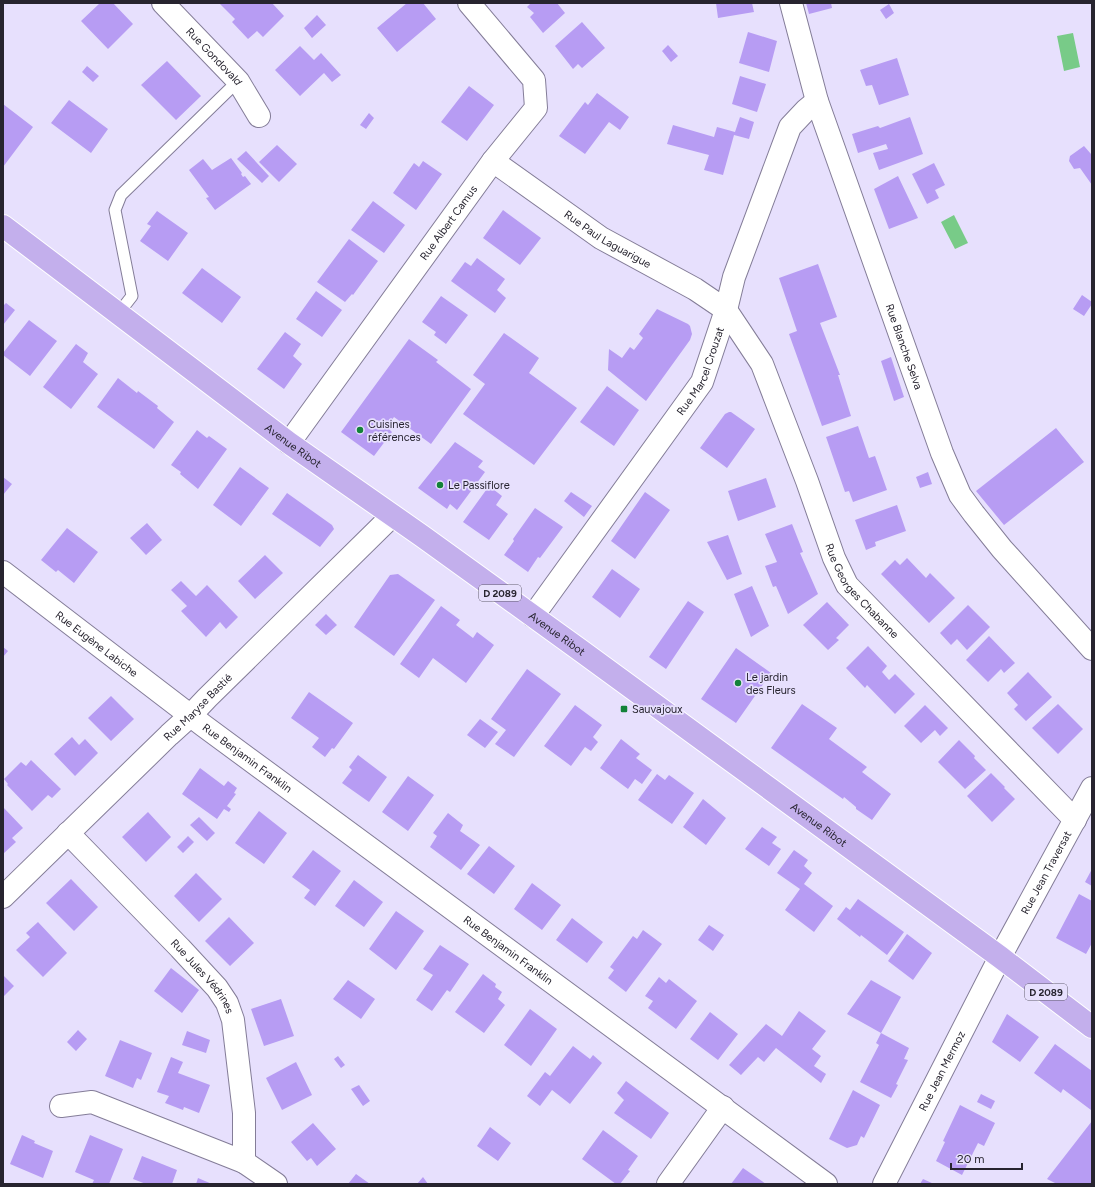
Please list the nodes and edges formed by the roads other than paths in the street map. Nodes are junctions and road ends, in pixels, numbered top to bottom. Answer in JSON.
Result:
{"nodes":[{"id":1,"x":163,"y":3,"type":"edge"},
{"id":2,"x":469,"y":3,"type":"edge"},
{"id":3,"x":791,"y":3,"type":"edge"},
{"id":4,"x":238,"y":82,"type":"junction"},
{"id":5,"x":817,"y":101,"type":"junction"},
{"id":6,"x":258,"y":116,"type":"dead end"},
{"id":7,"x":493,"y":161,"type":"junction"},
{"id":8,"x":3,"y":226,"type":"edge"},
{"id":9,"x":726,"y":310,"type":"junction"},
{"id":10,"x":118,"y":314,"type":"junction"},
{"id":11,"x":289,"y":443,"type":"junction"},
{"id":12,"x":392,"y":516,"type":"junction"},
{"id":13,"x":3,"y":572,"type":"edge"},
{"id":14,"x":533,"y":616,"type":"junction"},
{"id":15,"x":1092,"y":649,"type":"edge"},
{"id":16,"x":190,"y":716,"type":"junction"},
{"id":17,"x":1092,"y":788,"type":"edge"},
{"id":18,"x":1075,"y":820,"type":"junction"},
{"id":19,"x":68,"y":833,"type":"junction"},
{"id":20,"x":3,"y":897,"type":"edge"},
{"id":21,"x":1000,"y":957,"type":"junction"},
{"id":22,"x":1092,"y":1028,"type":"edge"},
{"id":23,"x":61,"y":1106,"type":"dead end"},
{"id":24,"x":723,"y":1107,"type":"junction"},
{"id":25,"x":244,"y":1162,"type":"junction"},
{"id":26,"x":276,"y":1184,"type":"edge"},
{"id":27,"x":668,"y":1184,"type":"edge"},
{"id":28,"x":826,"y":1184,"type":"edge"},
{"id":29,"x":884,"y":1184,"type":"edge"}],
"edges":[{"from":1,"to":4,"type":"street","name":"Rue Gondovald"},
{"from":2,"to":7,"type":"street","name":"Rue Albert Camus"},
{"from":3,"to":5,"type":"street","name":"Rue Blanche Selva"},
{"from":4,"to":6,"type":"street","name":"Rue Gondovald"},
{"from":4,"to":10,"type":"lane"},
{"from":5,"to":9,"type":"street","name":"Rue Marcel Crouzat"},
{"from":5,"to":15,"type":"street","name":"Rue Blanche Selva"},
{"from":7,"to":9,"type":"street","name":"Rue Paul Laguarigue"},
{"from":7,"to":11,"type":"street","name":"Rue Albert Camus"},
{"from":8,"to":10,"type":"main road","name":"Avenue Ribot","number":"D 2089"},
{"from":9,"to":14,"type":"street","name":"Rue Marcel Crouzat"},
{"from":9,"to":18,"type":"street","name":"Rue Georges Chabanne"},
{"from":10,"to":11,"type":"main road","name":"Avenue Ribot","number":"D 2089"},
{"from":11,"to":12,"type":"main road","name":"Avenue Ribot","number":"D 2089"},
{"from":12,"to":14,"type":"main road","name":"Avenue Ribot","number":"D 2089"},
{"from":12,"to":16,"type":"street","name":"Rue Maryse Bastié"},
{"from":13,"to":16,"type":"street","name":"Rue Eugène Labiche"},
{"from":14,"to":21,"type":"main road","name":"Avenue Ribot","number":"D 2089"},
{"from":16,"to":19,"type":"street","name":"Rue Maryse Bastié"},
{"from":16,"to":24,"type":"street","name":"Rue Benjamin Franklin"},
{"from":17,"to":18,"type":"street","name":"Rue Jean Traversat"},
{"from":18,"to":21,"type":"street","name":"Rue Jean Traversat"},
{"from":19,"to":20,"type":"street","name":"Rue Maryse Bastié"},
{"from":19,"to":25,"type":"street","name":"Rue Jules Védrines"},
{"from":21,"to":22,"type":"main road","name":"Avenue Ribot","number":"D 2089"},
{"from":21,"to":29,"type":"street","name":"Rue Jean Mermoz"},
{"from":23,"to":25,"type":"street"},
{"from":24,"to":27,"type":"street"},
{"from":24,"to":28,"type":"street","name":"Rue Benjamin Franklin"},
{"from":25,"to":26,"type":"street"}]}
